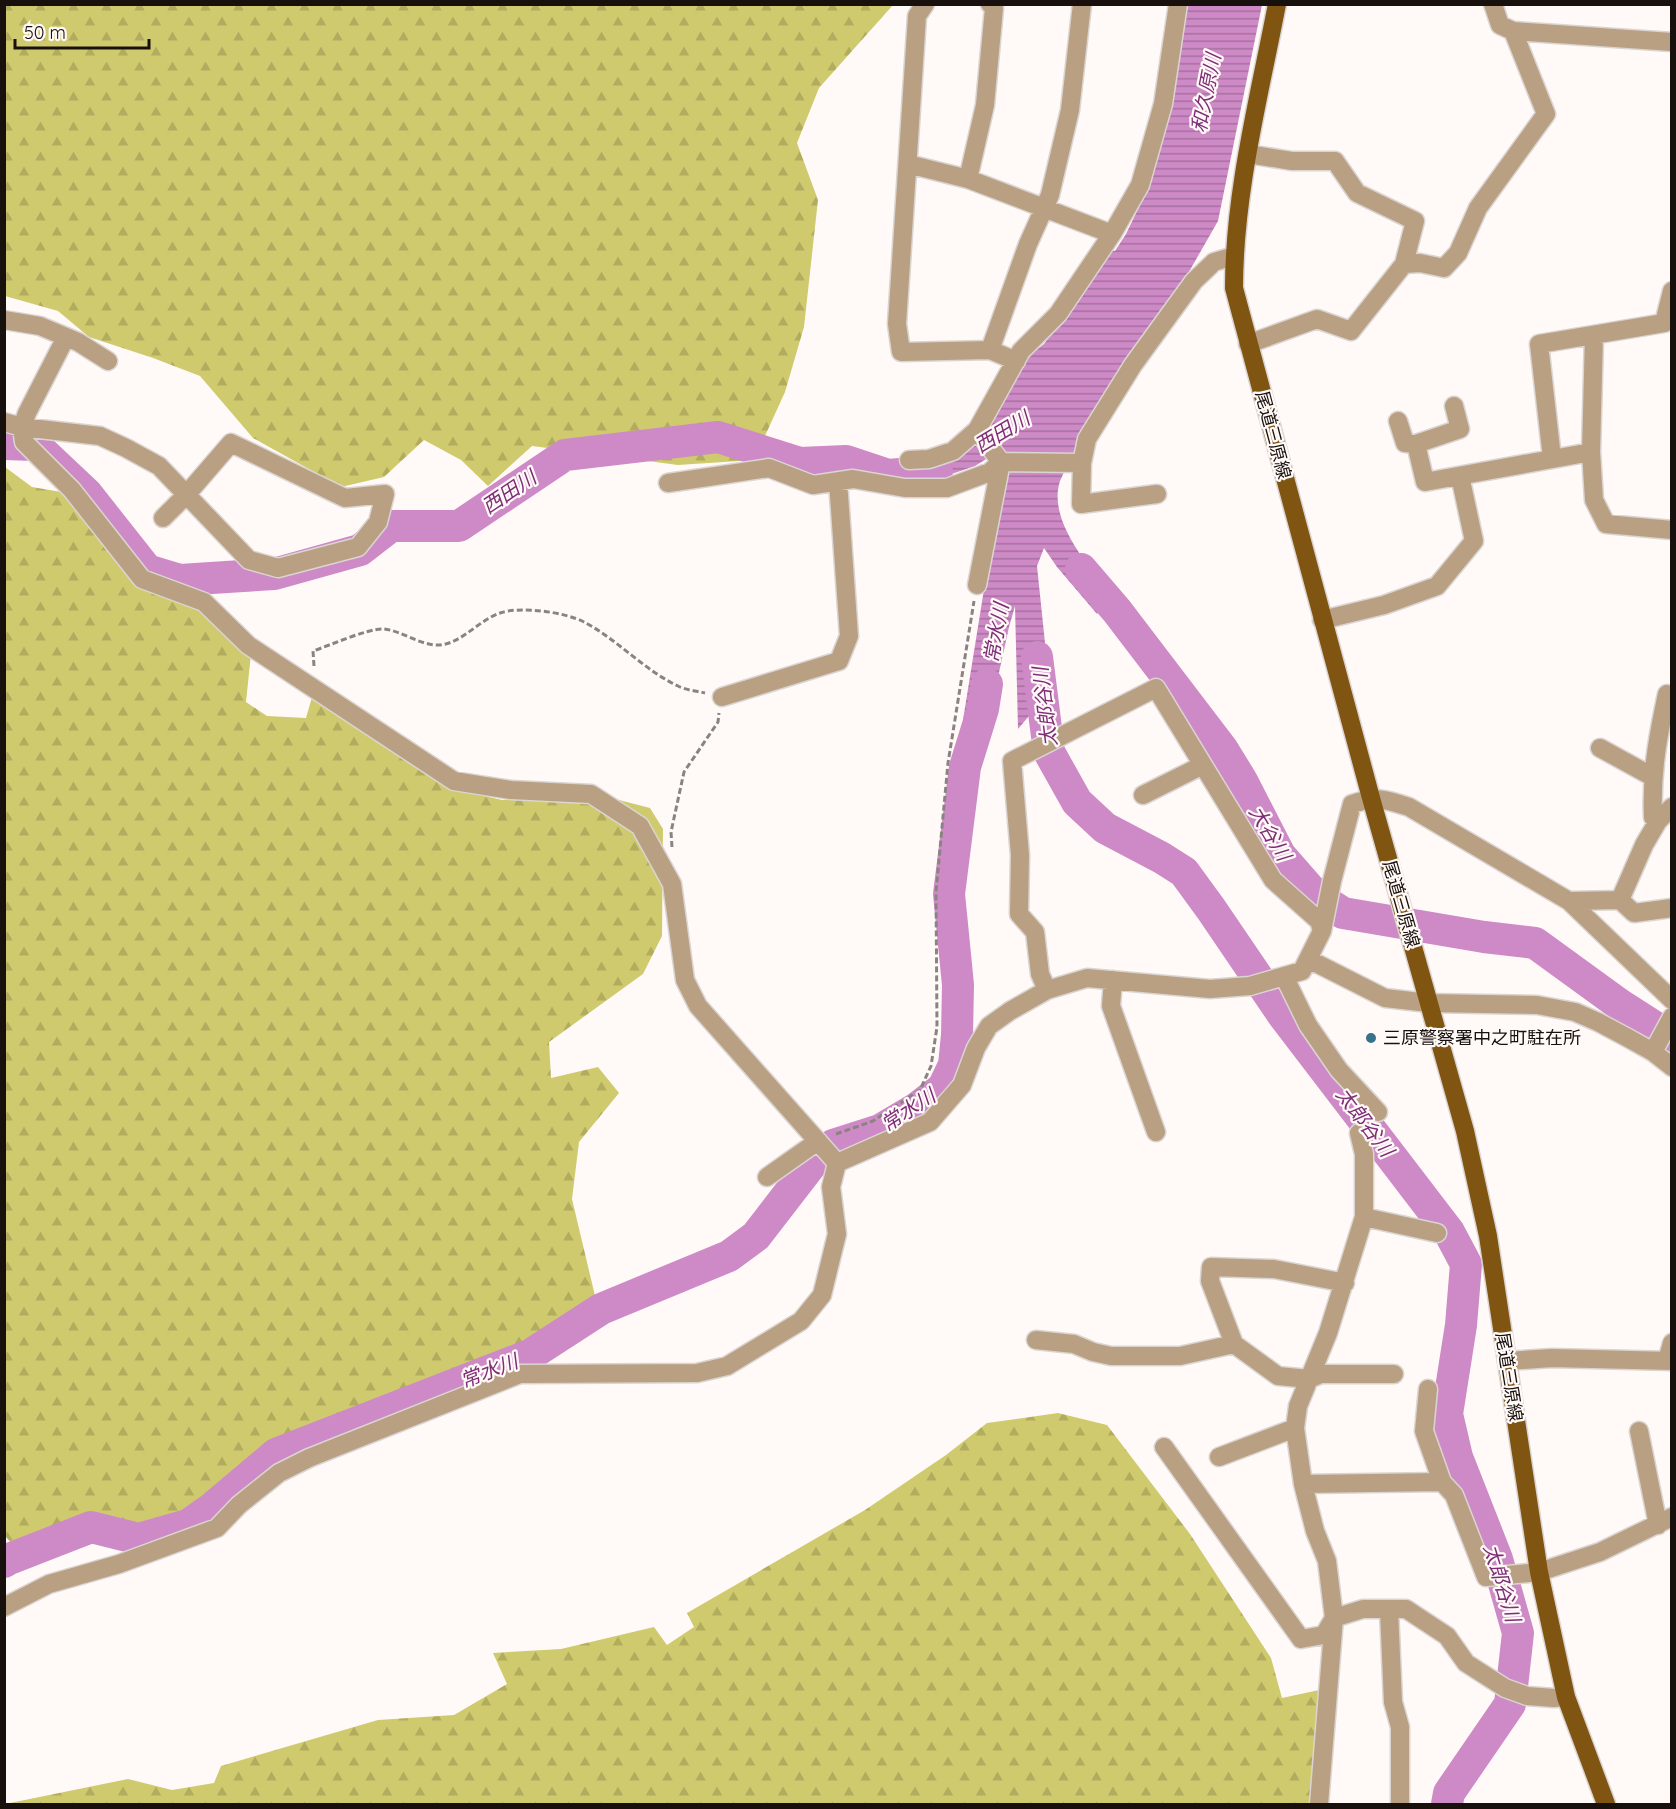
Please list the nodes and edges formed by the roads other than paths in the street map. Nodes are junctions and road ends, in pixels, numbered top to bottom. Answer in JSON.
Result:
{"nodes":[{"id":1,"x":925,"y":4,"type":"edge"},
{"id":2,"x":990,"y":4,"type":"edge"},
{"id":3,"x":1082,"y":4,"type":"edge"},
{"id":4,"x":1178,"y":4,"type":"edge"},
{"id":5,"x":1277,"y":4,"type":"edge"},
{"id":6,"x":1493,"y":4,"type":"edge"},
{"id":7,"x":1513,"y":31,"type":"junction"},
{"id":8,"x":1671,"y":42,"type":"edge"},
{"id":9,"x":1248,"y":154,"type":"junction"},
{"id":10,"x":908,"y":164,"type":"junction"},
{"id":11,"x":968,"y":179,"type":"junction"},
{"id":12,"x":1044,"y":206,"type":"junction"},
{"id":13,"x":1112,"y":234,"type":"junction"},
{"id":14,"x":1234,"y":256,"type":"junction"},
{"id":15,"x":1404,"y":264,"type":"junction"},
{"id":16,"x":1671,"y":291,"type":"edge"},
{"id":17,"x":4,"y":320,"type":"edge"},
{"id":18,"x":1594,"y":335,"type":"junction"},
{"id":19,"x":66,"y":337,"type":"junction"},
{"id":20,"x":1248,"y":344,"type":"junction"},
{"id":21,"x":990,"y":350,"type":"junction"},
{"id":22,"x":108,"y":361,"type":"dead end"},
{"id":23,"x":1016,"y":361,"type":"junction"},
{"id":24,"x":1454,"y":406,"type":"dead end"},
{"id":25,"x":1398,"y":421,"type":"dead end"},
{"id":26,"x":4,"y":422,"type":"edge"},
{"id":27,"x":22,"y":428,"type":"junction"},
{"id":28,"x":977,"y":430,"type":"junction"},
{"id":29,"x":1416,"y":444,"type":"junction"},
{"id":30,"x":1591,"y":452,"type":"junction"},
{"id":31,"x":1552,"y":458,"type":"junction"},
{"id":32,"x":909,"y":460,"type":"dead end"},
{"id":33,"x":1000,"y":462,"type":"junction"},
{"id":34,"x":1083,"y":463,"type":"junction"},
{"id":35,"x":1460,"y":476,"type":"junction"},
{"id":36,"x":838,"y":482,"type":"junction"},
{"id":37,"x":668,"y":483,"type":"dead end"},
{"id":38,"x":187,"y":494,"type":"junction"},
{"id":39,"x":1156,"y":494,"type":"dead end"},
{"id":40,"x":163,"y":518,"type":"dead end"},
{"id":41,"x":1671,"y":530,"type":"edge"},
{"id":42,"x":977,"y":585,"type":"road end"},
{"id":43,"x":1322,"y":620,"type":"junction"},
{"id":44,"x":1667,"y":694,"type":"dead end"},
{"id":45,"x":722,"y":697,"type":"road end"},
{"id":46,"x":1599,"y":748,"type":"dead end"},
{"id":47,"x":1203,"y":765,"type":"junction"},
{"id":48,"x":1653,"y":777,"type":"junction"},
{"id":49,"x":1143,"y":795,"type":"dead end"},
{"id":50,"x":1371,"y":798,"type":"junction"},
{"id":51,"x":1671,"y":807,"type":"edge"},
{"id":52,"x":1658,"y":821,"type":"junction"},
{"id":53,"x":1620,"y":900,"type":"junction"},
{"id":54,"x":1569,"y":901,"type":"junction"},
{"id":55,"x":1671,"y":908,"type":"edge"},
{"id":56,"x":1322,"y":931,"type":"junction"},
{"id":57,"x":1308,"y":959,"type":"junction"},
{"id":58,"x":1279,"y":978,"type":"junction"},
{"id":59,"x":1113,"y":980,"type":"junction"},
{"id":60,"x":1047,"y":990,"type":"junction"},
{"id":61,"x":1671,"y":999,"type":"edge"},
{"id":62,"x":1429,"y":1004,"type":"junction"},
{"id":63,"x":1671,"y":1017,"type":"edge"},
{"id":64,"x":1653,"y":1052,"type":"junction"},
{"id":65,"x":1671,"y":1067,"type":"edge"},
{"id":66,"x":1378,"y":1112,"type":"dead end"},
{"id":67,"x":1156,"y":1132,"type":"dead end"},
{"id":68,"x":1359,"y":1133,"type":"dead end"},
{"id":69,"x":818,"y":1141,"type":"junction"},
{"id":70,"x":837,"y":1163,"type":"junction"},
{"id":71,"x":767,"y":1177,"type":"dead end"},
{"id":72,"x":1364,"y":1217,"type":"junction"},
{"id":73,"x":1437,"y":1233,"type":"dead end"},
{"id":74,"x":1345,"y":1282,"type":"junction"},
{"id":75,"x":1036,"y":1340,"type":"dead end"},
{"id":76,"x":1671,"y":1343,"type":"edge"},
{"id":77,"x":1234,"y":1344,"type":"junction"},
{"id":78,"x":1507,"y":1361,"type":"junction"},
{"id":79,"x":1669,"y":1361,"type":"edge"},
{"id":80,"x":1394,"y":1374,"type":"dead end"},
{"id":81,"x":1309,"y":1379,"type":"junction"},
{"id":82,"x":1428,"y":1389,"type":"dead end"},
{"id":83,"x":1296,"y":1428,"type":"junction"},
{"id":84,"x":1639,"y":1431,"type":"dead end"},
{"id":85,"x":1164,"y":1447,"type":"dead end"},
{"id":86,"x":1219,"y":1457,"type":"dead end"},
{"id":87,"x":1442,"y":1482,"type":"junction"},
{"id":88,"x":1303,"y":1484,"type":"junction"},
{"id":89,"x":1665,"y":1521,"type":"edge"},
{"id":90,"x":1539,"y":1572,"type":"junction"},
{"id":91,"x":4,"y":1607,"type":"edge"},
{"id":92,"x":1389,"y":1610,"type":"junction"},
{"id":93,"x":1334,"y":1618,"type":"junction"},
{"id":94,"x":1566,"y":1697,"type":"junction"},
{"id":95,"x":1319,"y":1804,"type":"edge"},
{"id":96,"x":1400,"y":1804,"type":"edge"},
{"id":97,"x":1606,"y":1804,"type":"edge"}],
"edges":[{"from":1,"to":10,"type":"street"},
{"from":2,"to":11,"type":"street"},
{"from":3,"to":12,"type":"street"},
{"from":4,"to":13,"type":"street"},
{"from":5,"to":9,"type":"main road","name":"尾道三原線"},
{"from":6,"to":7,"type":"street"},
{"from":7,"to":8,"type":"street"},
{"from":7,"to":15,"type":"street"},
{"from":9,"to":14,"type":"main road","name":"尾道三原線"},
{"from":9,"to":15,"type":"street"},
{"from":10,"to":11,"type":"street"},
{"from":10,"to":21,"type":"street"},
{"from":11,"to":12,"type":"street"},
{"from":12,"to":13,"type":"street"},
{"from":12,"to":21,"type":"street"},
{"from":13,"to":23,"type":"street"},
{"from":14,"to":20,"type":"main road","name":"尾道三原線"},
{"from":14,"to":34,"type":"street"},
{"from":15,"to":20,"type":"street"},
{"from":16,"to":18,"type":"street"},
{"from":17,"to":19,"type":"street"},
{"from":18,"to":30,"type":"street"},
{"from":18,"to":31,"type":"street"},
{"from":19,"to":22,"type":"street"},
{"from":19,"to":27,"type":"street"},
{"from":20,"to":43,"type":"main road","name":"尾道三原線"},
{"from":21,"to":23,"type":"street"},
{"from":23,"to":28,"type":"street"},
{"from":24,"to":29,"type":"street"},
{"from":25,"to":29,"type":"street"},
{"from":26,"to":27,"type":"street"},
{"from":27,"to":38,"type":"street"},
{"from":27,"to":69,"type":"street"},
{"from":28,"to":32,"type":"street"},
{"from":28,"to":33,"type":"street"},
{"from":29,"to":35,"type":"street"},
{"from":30,"to":31,"type":"street"},
{"from":30,"to":41,"type":"street"},
{"from":31,"to":35,"type":"street"},
{"from":33,"to":34,"type":"street"},
{"from":33,"to":36,"type":"street"},
{"from":33,"to":42,"type":"street"},
{"from":34,"to":39,"type":"street"},
{"from":35,"to":43,"type":"street"},
{"from":36,"to":37,"type":"street"},
{"from":36,"to":45,"type":"street"},
{"from":38,"to":38,"type":"street"},
{"from":38,"to":40,"type":"street"},
{"from":43,"to":50,"type":"main road","name":"尾道三原線"},
{"from":44,"to":48,"type":"street"},
{"from":46,"to":48,"type":"street"},
{"from":47,"to":49,"type":"street"},
{"from":47,"to":56,"type":"street"},
{"from":47,"to":60,"type":"street"},
{"from":48,"to":52,"type":"street"},
{"from":50,"to":54,"type":"street"},
{"from":50,"to":56,"type":"street"},
{"from":50,"to":62,"type":"main road","name":"尾道三原線"},
{"from":51,"to":52,"type":"street"},
{"from":52,"to":53,"type":"street"},
{"from":53,"to":54,"type":"street"},
{"from":53,"to":55,"type":"street"},
{"from":54,"to":61,"type":"street"},
{"from":56,"to":57,"type":"street"},
{"from":57,"to":58,"type":"street"},
{"from":57,"to":62,"type":"street"},
{"from":58,"to":59,"type":"street"},
{"from":58,"to":66,"type":"street"},
{"from":59,"to":60,"type":"street"},
{"from":59,"to":67,"type":"street"},
{"from":60,"to":70,"type":"street"},
{"from":62,"to":64,"type":"street"},
{"from":62,"to":78,"type":"main road","name":"尾道三原線"},
{"from":63,"to":64,"type":"street"},
{"from":64,"to":65,"type":"street"},
{"from":68,"to":72,"type":"street"},
{"from":69,"to":70,"type":"street"},
{"from":69,"to":71,"type":"street"},
{"from":70,"to":91,"type":"street"},
{"from":72,"to":73,"type":"street"},
{"from":72,"to":74,"type":"street"},
{"from":74,"to":77,"type":"street"},
{"from":74,"to":81,"type":"street"},
{"from":75,"to":77,"type":"street"},
{"from":76,"to":79,"type":"street"},
{"from":77,"to":81,"type":"street"},
{"from":78,"to":79,"type":"street"},
{"from":78,"to":90,"type":"main road","name":"尾道三原線"},
{"from":80,"to":81,"type":"street"},
{"from":81,"to":83,"type":"street"},
{"from":82,"to":87,"type":"street"},
{"from":83,"to":86,"type":"street"},
{"from":83,"to":88,"type":"street"},
{"from":84,"to":89,"type":"street"},
{"from":85,"to":93,"type":"street"},
{"from":87,"to":88,"type":"street"},
{"from":87,"to":90,"type":"street"},
{"from":88,"to":93,"type":"street"},
{"from":89,"to":90,"type":"street"},
{"from":90,"to":94,"type":"main road","name":"尾道三原線"},
{"from":92,"to":93,"type":"street"},
{"from":92,"to":94,"type":"street"},
{"from":92,"to":96,"type":"street"},
{"from":93,"to":95,"type":"street"},
{"from":94,"to":97,"type":"main road","name":"尾道三原線"}]}
